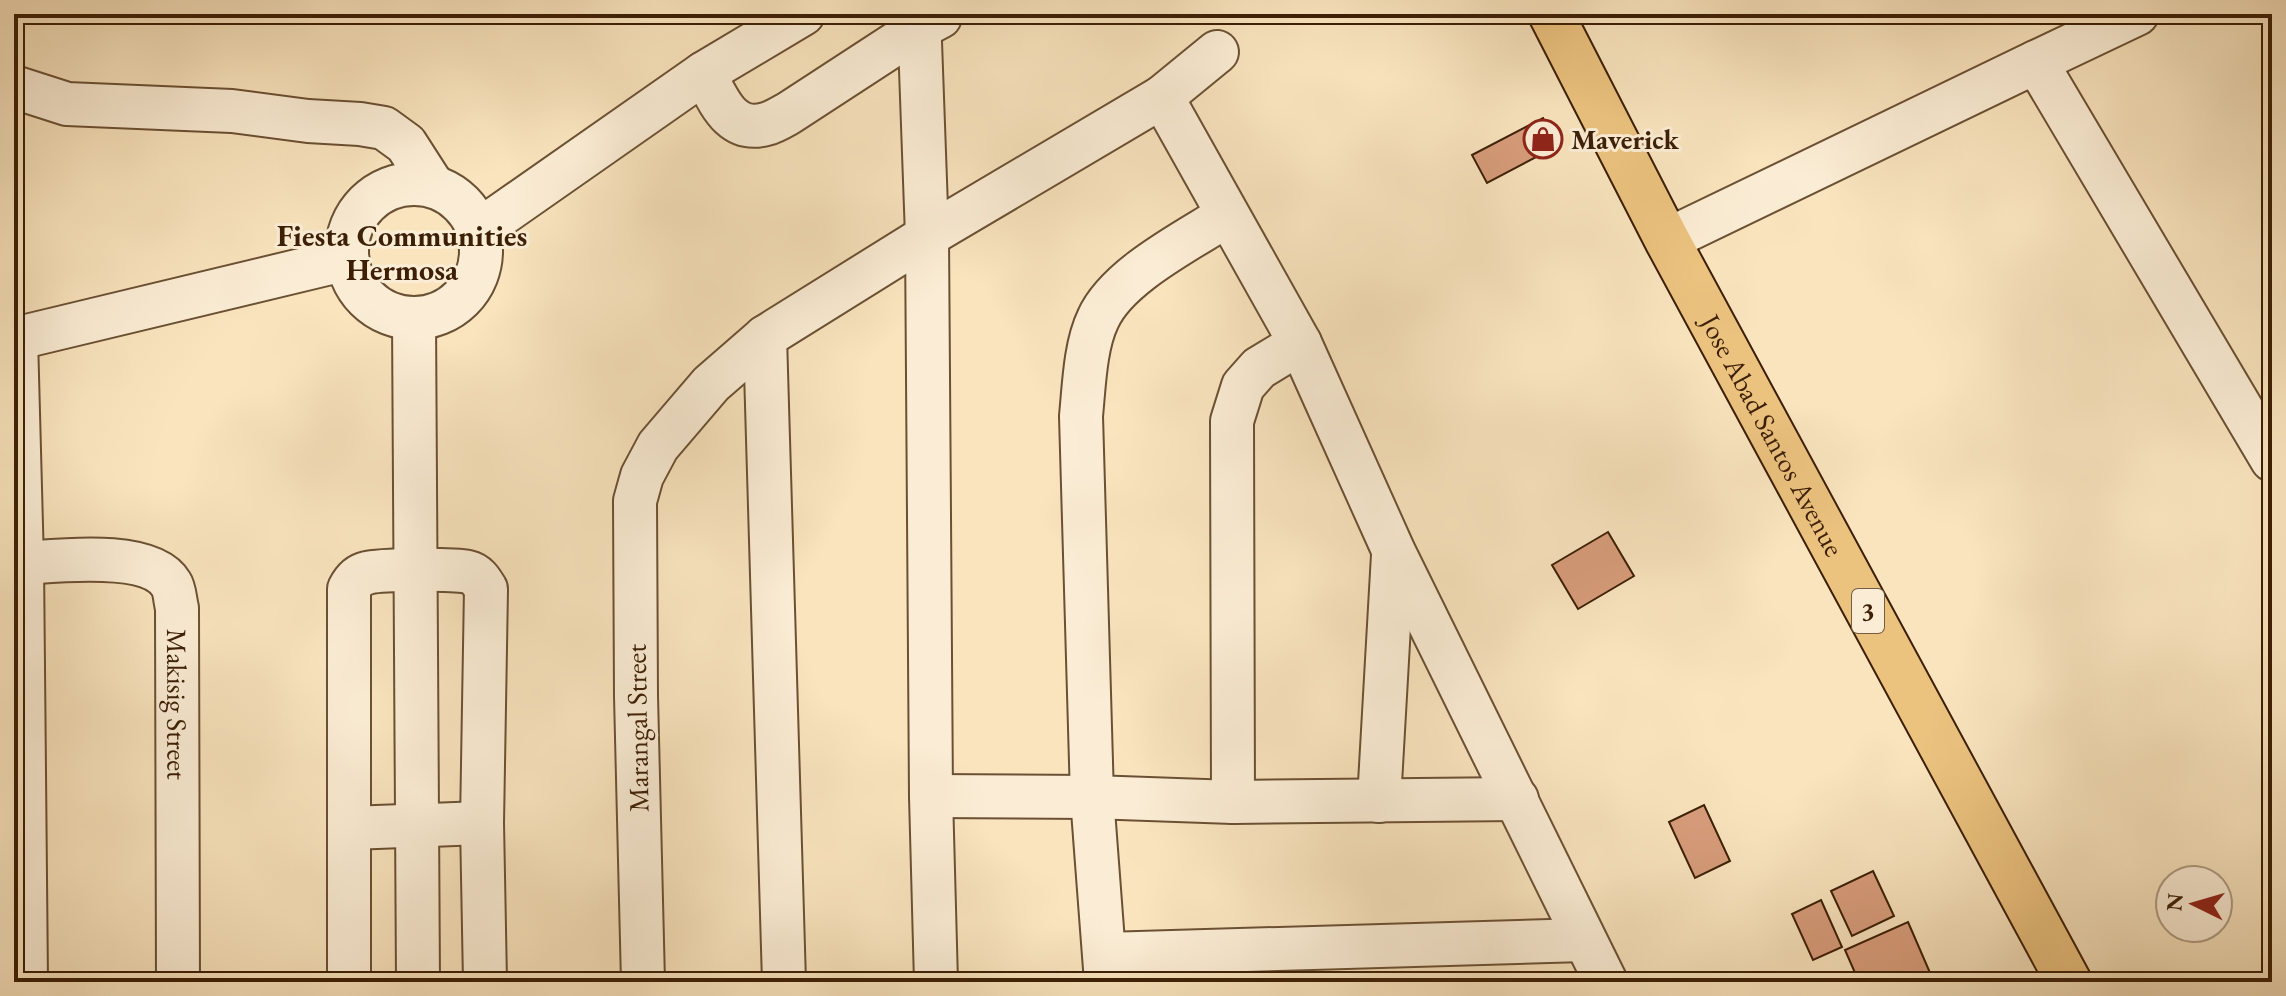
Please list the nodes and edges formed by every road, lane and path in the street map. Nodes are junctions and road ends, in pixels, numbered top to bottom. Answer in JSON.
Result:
{"nodes":[{"id":1,"x":803,"y":14,"type":"edge"},
{"id":2,"x":1551,"y":14,"type":"edge"},
{"id":3,"x":2137,"y":14,"type":"edge"},
{"id":4,"x":929,"y":18,"type":"edge"},
{"id":5,"x":1217,"y":52,"type":"dead end"},
{"id":6,"x":2036,"y":62,"type":"junction"},
{"id":7,"x":704,"y":73,"type":"junction"},
{"id":8,"x":14,"y":87,"type":"edge"},
{"id":9,"x":1162,"y":97,"type":"junction"},
{"id":10,"x":433,"y":186,"type":"junction"},
{"id":11,"x":1226,"y":216,"type":"junction"},
{"id":12,"x":478,"y":231,"type":"junction"},
{"id":13,"x":927,"y":236,"type":"junction"},
{"id":14,"x":1667,"y":240,"type":"junction"},
{"id":15,"x":347,"y":259,"type":"junction"},
{"id":16,"x":414,"y":318,"type":"junction"},
{"id":17,"x":765,"y":337,"type":"junction"},
{"id":18,"x":15,"y":339,"type":"edge"},
{"id":19,"x":1300,"y":343,"type":"junction"},
{"id":20,"x":2272,"y":460,"type":"edge"},
{"id":21,"x":1394,"y":552,"type":"junction"},
{"id":22,"x":18,"y":565,"type":"edge"},
{"id":23,"x":417,"y":570,"type":"junction"},
{"id":24,"x":931,"y":796,"type":"junction"},
{"id":25,"x":1092,"y":797,"type":"junction"},
{"id":26,"x":1517,"y":799,"type":"junction"},
{"id":27,"x":1379,"y":801,"type":"junction"},
{"id":28,"x":1233,"y":802,"type":"junction"},
{"id":29,"x":482,"y":823,"type":"junction"},
{"id":30,"x":419,"y":825,"type":"junction"},
{"id":31,"x":350,"y":828,"type":"junction"},
{"id":32,"x":1584,"y":940,"type":"junction"},
{"id":33,"x":1106,"y":968,"type":"edge"},
{"id":34,"x":26,"y":982,"type":"edge"},
{"id":35,"x":178,"y":982,"type":"edge"},
{"id":36,"x":349,"y":982,"type":"edge"},
{"id":37,"x":418,"y":982,"type":"edge"},
{"id":38,"x":485,"y":982,"type":"edge"},
{"id":39,"x":643,"y":982,"type":"edge"},
{"id":40,"x":784,"y":982,"type":"edge"},
{"id":41,"x":936,"y":982,"type":"edge"},
{"id":42,"x":1606,"y":982,"type":"edge"},
{"id":43,"x":2069,"y":982,"type":"edge"}],
"edges":[{"from":1,"to":7,"type":"street"},
{"from":2,"to":14,"type":"highway","name":"Jose Abad Santos Avenue","number":"3"},
{"from":3,"to":6,"type":"street"},
{"from":4,"to":7,"type":"street"},
{"from":4,"to":13,"type":"street"},
{"from":5,"to":9,"type":"street","name":"Marangal Street"},
{"from":6,"to":14,"type":"street"},
{"from":6,"to":20,"type":"street"},
{"from":7,"to":12,"type":"street"},
{"from":8,"to":10,"type":"street"},
{"from":9,"to":11,"type":"street"},
{"from":9,"to":13,"type":"street","name":"Marangal Street"},
{"from":10,"to":12,"type":"street"},
{"from":10,"to":15,"type":"street"},
{"from":11,"to":19,"type":"street"},
{"from":11,"to":25,"type":"street"},
{"from":12,"to":16,"type":"street"},
{"from":13,"to":17,"type":"street","name":"Marangal Street"},
{"from":13,"to":24,"type":"street"},
{"from":14,"to":43,"type":"highway","name":"Jose Abad Santos Avenue","number":"3"},
{"from":15,"to":16,"type":"street"},
{"from":15,"to":18,"type":"street"},
{"from":16,"to":23,"type":"street"},
{"from":17,"to":39,"type":"street","name":"Marangal Street"},
{"from":17,"to":40,"type":"street"},
{"from":18,"to":22,"type":"street"},
{"from":19,"to":21,"type":"street"},
{"from":19,"to":28,"type":"street"},
{"from":21,"to":26,"type":"street"},
{"from":21,"to":27,"type":"street"},
{"from":22,"to":34,"type":"street"},
{"from":22,"to":35,"type":"street","name":"Makisig Street"},
{"from":23,"to":29,"type":"street"},
{"from":23,"to":30,"type":"street"},
{"from":23,"to":31,"type":"street"},
{"from":24,"to":25,"type":"street"},
{"from":24,"to":41,"type":"street"},
{"from":25,"to":28,"type":"street"},
{"from":25,"to":33,"type":"street"},
{"from":26,"to":27,"type":"street"},
{"from":26,"to":32,"type":"street"},
{"from":27,"to":28,"type":"street"},
{"from":29,"to":30,"type":"street"},
{"from":29,"to":38,"type":"street"},
{"from":30,"to":31,"type":"street"},
{"from":30,"to":37,"type":"street"},
{"from":31,"to":36,"type":"street"},
{"from":32,"to":33,"type":"street"},
{"from":32,"to":42,"type":"street"}]}
